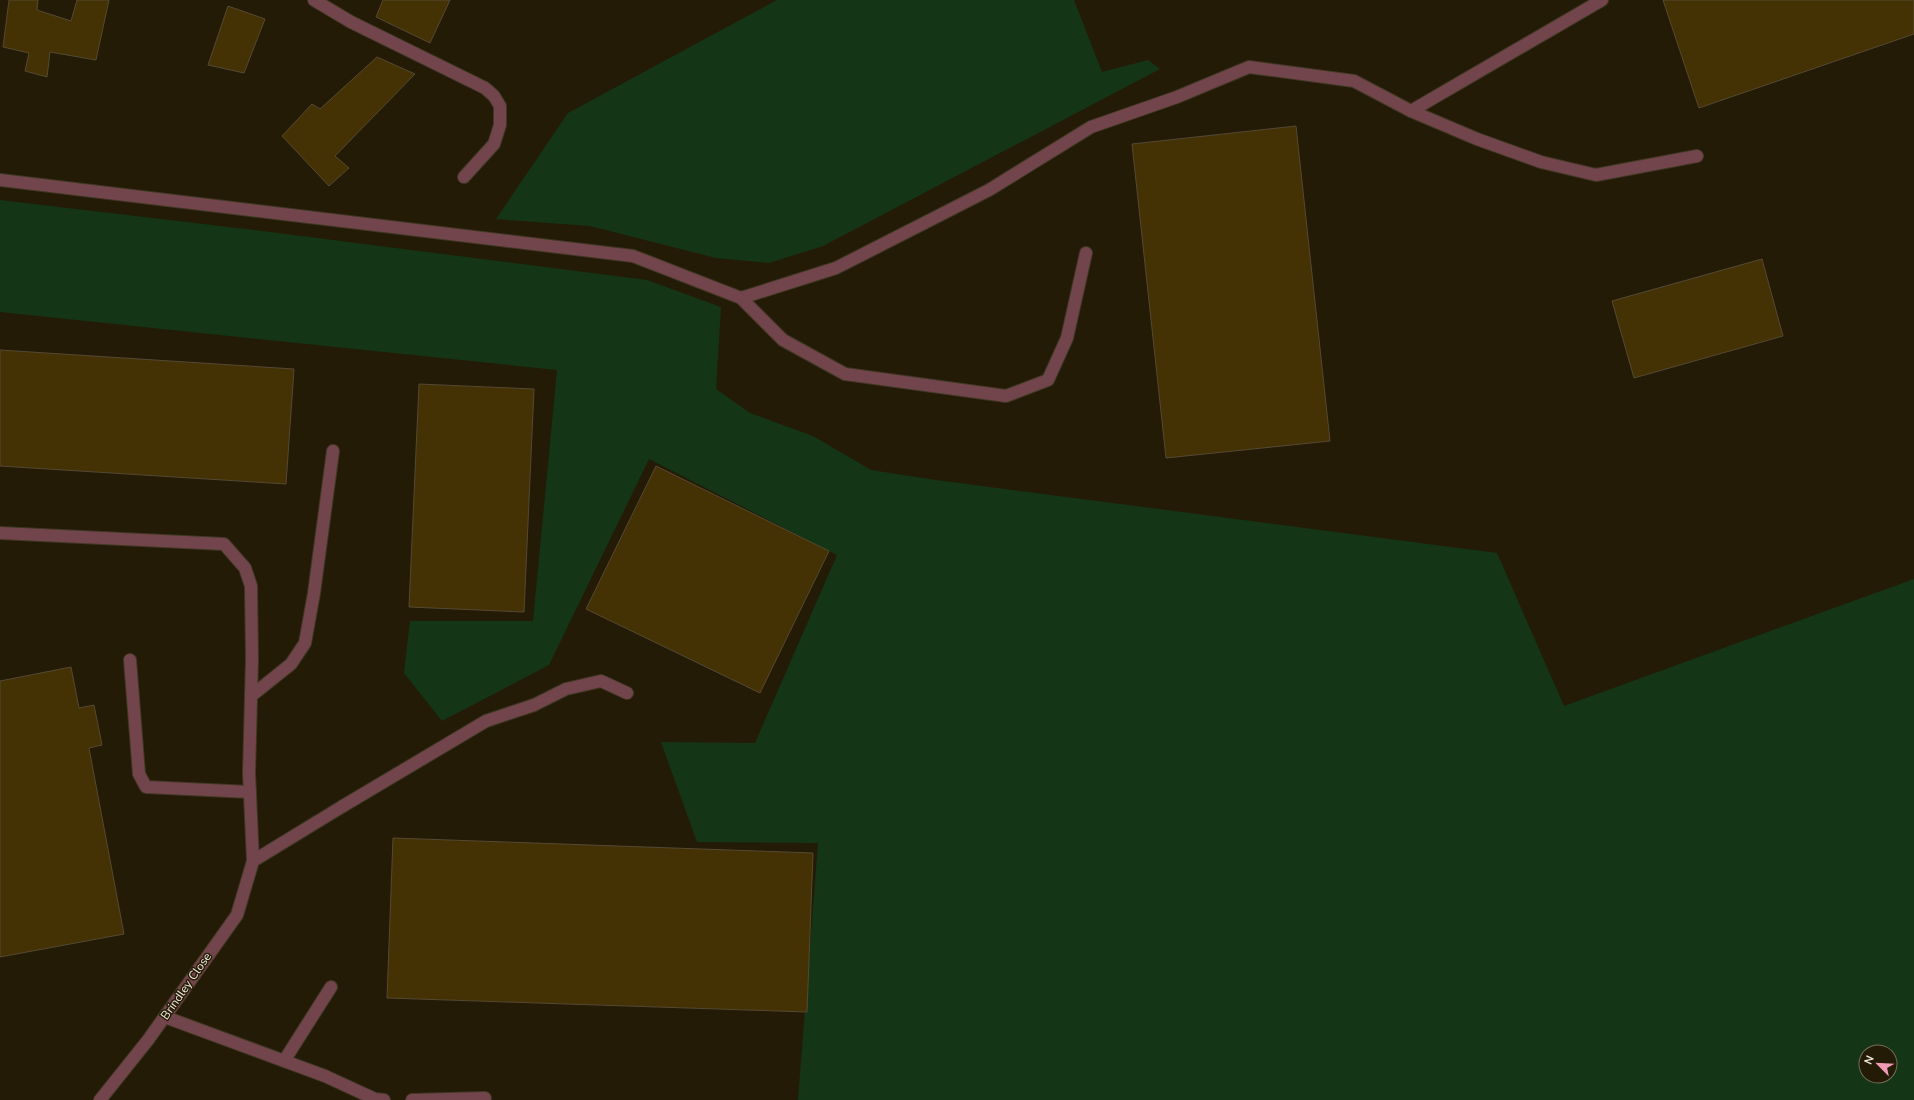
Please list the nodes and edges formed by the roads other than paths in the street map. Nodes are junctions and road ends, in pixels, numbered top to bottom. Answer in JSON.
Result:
{"nodes":[{"id":1,"x":314,"y":0,"type":"edge"},
{"id":2,"x":1602,"y":0,"type":"edge"},
{"id":3,"x":1411,"y":112,"type":"junction"},
{"id":4,"x":1697,"y":156,"type":"dead end"},
{"id":5,"x":464,"y":177,"type":"dead end"},
{"id":6,"x":0,"y":180,"type":"edge"},
{"id":7,"x":1086,"y":253,"type":"dead end"},
{"id":8,"x":741,"y":298,"type":"junction"},
{"id":9,"x":333,"y":451,"type":"dead end"},
{"id":10,"x":0,"y":533,"type":"edge"},
{"id":11,"x":130,"y":660,"type":"dead end"},
{"id":12,"x":627,"y":693,"type":"dead end"},
{"id":13,"x":251,"y":696,"type":"junction"},
{"id":14,"x":250,"y":792,"type":"junction"},
{"id":15,"x":253,"y":861,"type":"junction"},
{"id":16,"x":331,"y":987,"type":"dead end"},
{"id":17,"x":165,"y":1016,"type":"junction"},
{"id":18,"x":284,"y":1060,"type":"junction"},
{"id":19,"x":485,"y":1098,"type":"dead end"},
{"id":20,"x":100,"y":1100,"type":"edge"},
{"id":21,"x":384,"y":1100,"type":"edge"},
{"id":22,"x":412,"y":1100,"type":"edge"}],
"edges":[{"from":1,"to":5,"type":"street"},
{"from":2,"to":3,"type":"street"},
{"from":3,"to":4,"type":"street"},
{"from":3,"to":8,"type":"street"},
{"from":6,"to":8,"type":"street"},
{"from":7,"to":8,"type":"street"},
{"from":9,"to":13,"type":"street"},
{"from":10,"to":13,"type":"street","name":"Brindley Close"},
{"from":11,"to":14,"type":"street"},
{"from":12,"to":15,"type":"street"},
{"from":13,"to":14,"type":"street","name":"Brindley Close"},
{"from":14,"to":15,"type":"street","name":"Brindley Close"},
{"from":15,"to":17,"type":"street","name":"Brindley Close"},
{"from":16,"to":18,"type":"street"},
{"from":17,"to":18,"type":"street"},
{"from":17,"to":20,"type":"street","name":"Brindley Close"},
{"from":18,"to":21,"type":"street"},
{"from":19,"to":22,"type":"street"}]}
